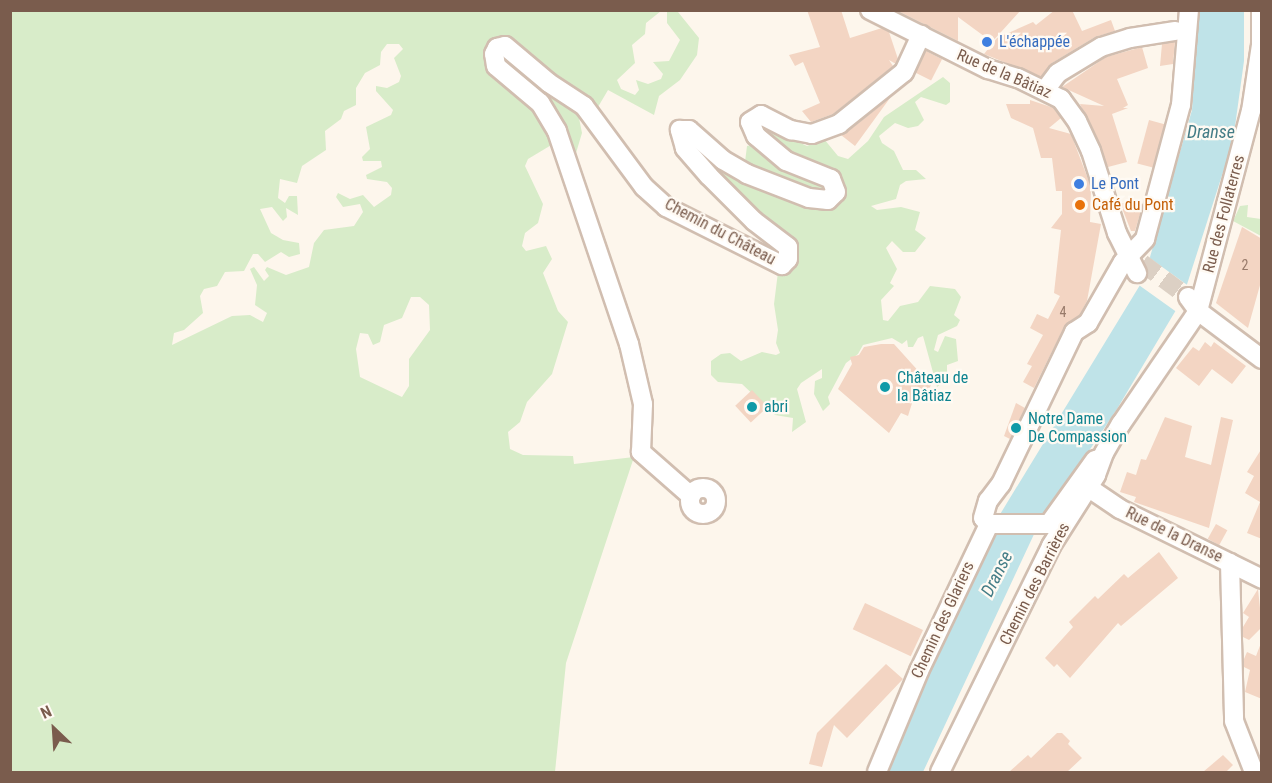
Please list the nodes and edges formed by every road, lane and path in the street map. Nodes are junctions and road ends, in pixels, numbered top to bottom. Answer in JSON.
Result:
{"nodes":[{"id":1,"x":1189,"y":10,"type":"edge"},
{"id":2,"x":1261,"y":10,"type":"edge"},
{"id":3,"x":871,"y":11,"type":"edge"},
{"id":4,"x":1175,"y":32,"type":"dead end"},
{"id":5,"x":921,"y":35,"type":"junction"},
{"id":6,"x":1261,"y":45,"type":"edge"},
{"id":7,"x":1045,"y":90,"type":"junction"},
{"id":8,"x":1136,"y":264,"type":"junction"},
{"id":9,"x":1190,"y":305,"type":"junction"},
{"id":10,"x":1262,"y":359,"type":"edge"},
{"id":11,"x":1100,"y":461,"type":"junction"},
{"id":12,"x":1089,"y":488,"type":"junction"},
{"id":13,"x":691,"y":496,"type":"dead end"},
{"id":14,"x":989,"y":524,"type":"junction"},
{"id":15,"x":1230,"y":563,"type":"junction"},
{"id":16,"x":1262,"y":579,"type":"edge"},
{"id":17,"x":877,"y":772,"type":"edge"},
{"id":18,"x":940,"y":772,"type":"edge"},
{"id":19,"x":1254,"y":772,"type":"edge"}],
"edges":[{"from":1,"to":8,"type":"street"},
{"from":2,"to":6,"type":"street","name":"Rue des Follaterres"},
{"from":3,"to":5,"type":"street","name":"Rue de la Bâtiaz"},
{"from":4,"to":7,"type":"street"},
{"from":5,"to":7,"type":"street","name":"Rue de la Bâtiaz"},
{"from":5,"to":13,"type":"street","name":"Chemin du Château"},
{"from":6,"to":9,"type":"street","name":"Rue des Follaterres"},
{"from":7,"to":8,"type":"street","name":"Rue de la Bâtiaz"},
{"from":8,"to":14,"type":"street"},
{"from":9,"to":10,"type":"street"},
{"from":9,"to":11,"type":"street","name":"Chemin des Barrières"},
{"from":11,"to":12,"type":"street","name":"Chemin des Barrières"},
{"from":11,"to":14,"type":"street"},
{"from":12,"to":15,"type":"street","name":"Rue de la Dranse"},
{"from":12,"to":18,"type":"street","name":"Chemin des Barrières"},
{"from":14,"to":17,"type":"street","name":"Chemin des Glariers"},
{"from":15,"to":16,"type":"street","name":"Rue de la Dranse"},
{"from":15,"to":19,"type":"street"}]}
